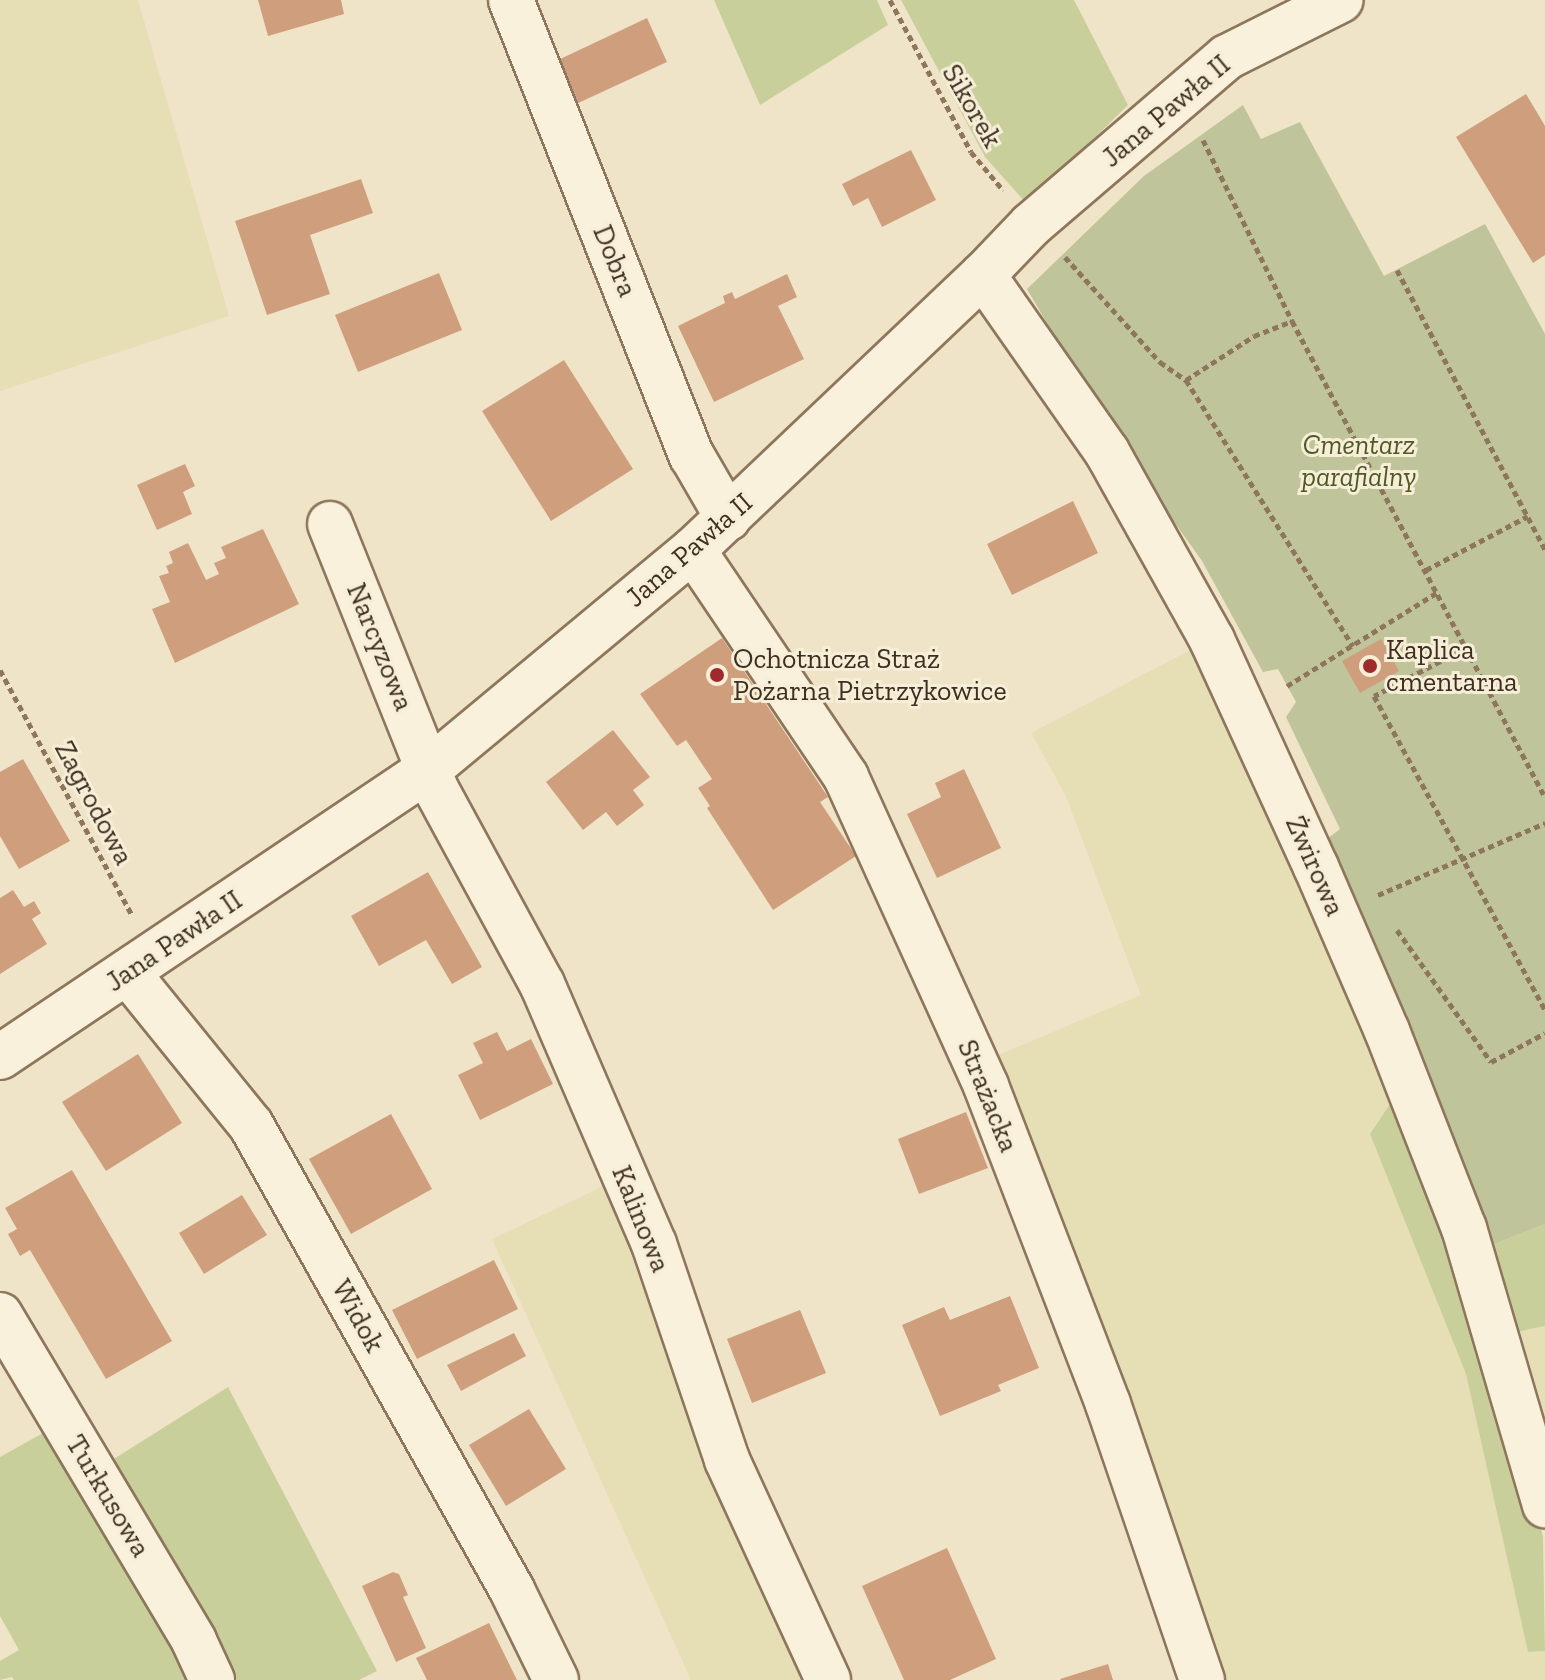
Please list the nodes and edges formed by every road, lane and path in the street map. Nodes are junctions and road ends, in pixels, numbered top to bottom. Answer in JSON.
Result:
{"nodes":[{"id":1,"x":511,"y":0,"type":"edge"},
{"id":2,"x":890,"y":0,"type":"edge"},
{"id":3,"x":1341,"y":0,"type":"edge"},
{"id":4,"x":1201,"y":135,"type":"dead end"},
{"id":5,"x":1031,"y":225,"type":"junction"},
{"id":6,"x":1063,"y":254,"type":"dead end"},
{"id":7,"x":1397,"y":270,"type":"dead end"},
{"id":8,"x":983,"y":275,"type":"junction"},
{"id":9,"x":1292,"y":321,"type":"junction"},
{"id":10,"x":1186,"y":380,"type":"junction"},
{"id":11,"x":1528,"y":516,"type":"junction"},
{"id":12,"x":728,"y":518,"type":"junction"},
{"id":13,"x":330,"y":524,"type":"dead end"},
{"id":14,"x":693,"y":550,"type":"junction"},
{"id":15,"x":1545,"y":550,"type":"edge"},
{"id":16,"x":1426,"y":570,"type":"junction"},
{"id":17,"x":1438,"y":592,"type":"junction"},
{"id":18,"x":1353,"y":646,"type":"junction"},
{"id":19,"x":1467,"y":647,"type":"junction"},
{"id":20,"x":0,"y":670,"type":"edge"},
{"id":21,"x":1287,"y":686,"type":"dead end"},
{"id":22,"x":429,"y":769,"type":"junction"},
{"id":23,"x":1545,"y":797,"type":"edge"},
{"id":24,"x":1545,"y":823,"type":"edge"},
{"id":25,"x":1462,"y":858,"type":"junction"},
{"id":26,"x":1382,"y":910,"type":"dead end"},
{"id":27,"x":1391,"y":922,"type":"dead end"},
{"id":28,"x":140,"y":963,"type":"junction"},
{"id":29,"x":1545,"y":1009,"type":"edge"},
{"id":30,"x":1545,"y":1033,"type":"edge"},
{"id":31,"x":0,"y":1057,"type":"edge"},
{"id":32,"x":0,"y":1315,"type":"edge"},
{"id":33,"x":1545,"y":1505,"type":"edge"},
{"id":34,"x":212,"y":1680,"type":"edge"},
{"id":35,"x":556,"y":1680,"type":"edge"},
{"id":36,"x":828,"y":1680,"type":"edge"},
{"id":37,"x":1202,"y":1680,"type":"edge"}],
"edges":[{"from":1,"to":12,"type":"street","name":"Dobra"},
{"from":2,"to":5,"type":"path","name":"Sikorek"},
{"from":3,"to":5,"type":"street","name":"Jana Pawła II"},
{"from":4,"to":9,"type":"path"},
{"from":5,"to":8,"type":"street","name":"Jana Pawła II"},
{"from":6,"to":10,"type":"path"},
{"from":7,"to":11,"type":"path"},
{"from":8,"to":12,"type":"street","name":"Jana Pawła II"},
{"from":8,"to":33,"type":"street","name":"Żwirowa"},
{"from":9,"to":10,"type":"path"},
{"from":9,"to":16,"type":"path"},
{"from":10,"to":18,"type":"path"},
{"from":11,"to":15,"type":"path"},
{"from":11,"to":16,"type":"path"},
{"from":12,"to":14,"type":"street","name":"Jana Pawła II"},
{"from":13,"to":22,"type":"street","name":"Narcyzowa"},
{"from":14,"to":22,"type":"street","name":"Jana Pawła II"},
{"from":14,"to":37,"type":"street","name":"Strażacka"},
{"from":16,"to":17,"type":"path"},
{"from":17,"to":18,"type":"path"},
{"from":17,"to":19,"type":"path"},
{"from":18,"to":21,"type":"path"},
{"from":19,"to":23,"type":"path"},
{"from":19,"to":25,"type":"path"},
{"from":20,"to":28,"type":"path","name":"Zagrodowa"},
{"from":22,"to":28,"type":"street","name":"Jana Pawła II"},
{"from":22,"to":36,"type":"street","name":"Kalinowa"},
{"from":24,"to":25,"type":"path"},
{"from":25,"to":26,"type":"path"},
{"from":25,"to":29,"type":"path"},
{"from":27,"to":30,"type":"path"},
{"from":28,"to":31,"type":"street","name":"Jana Pawła II"},
{"from":28,"to":35,"type":"street","name":"Widok"},
{"from":32,"to":34,"type":"street","name":"Turkusowa"}]}
